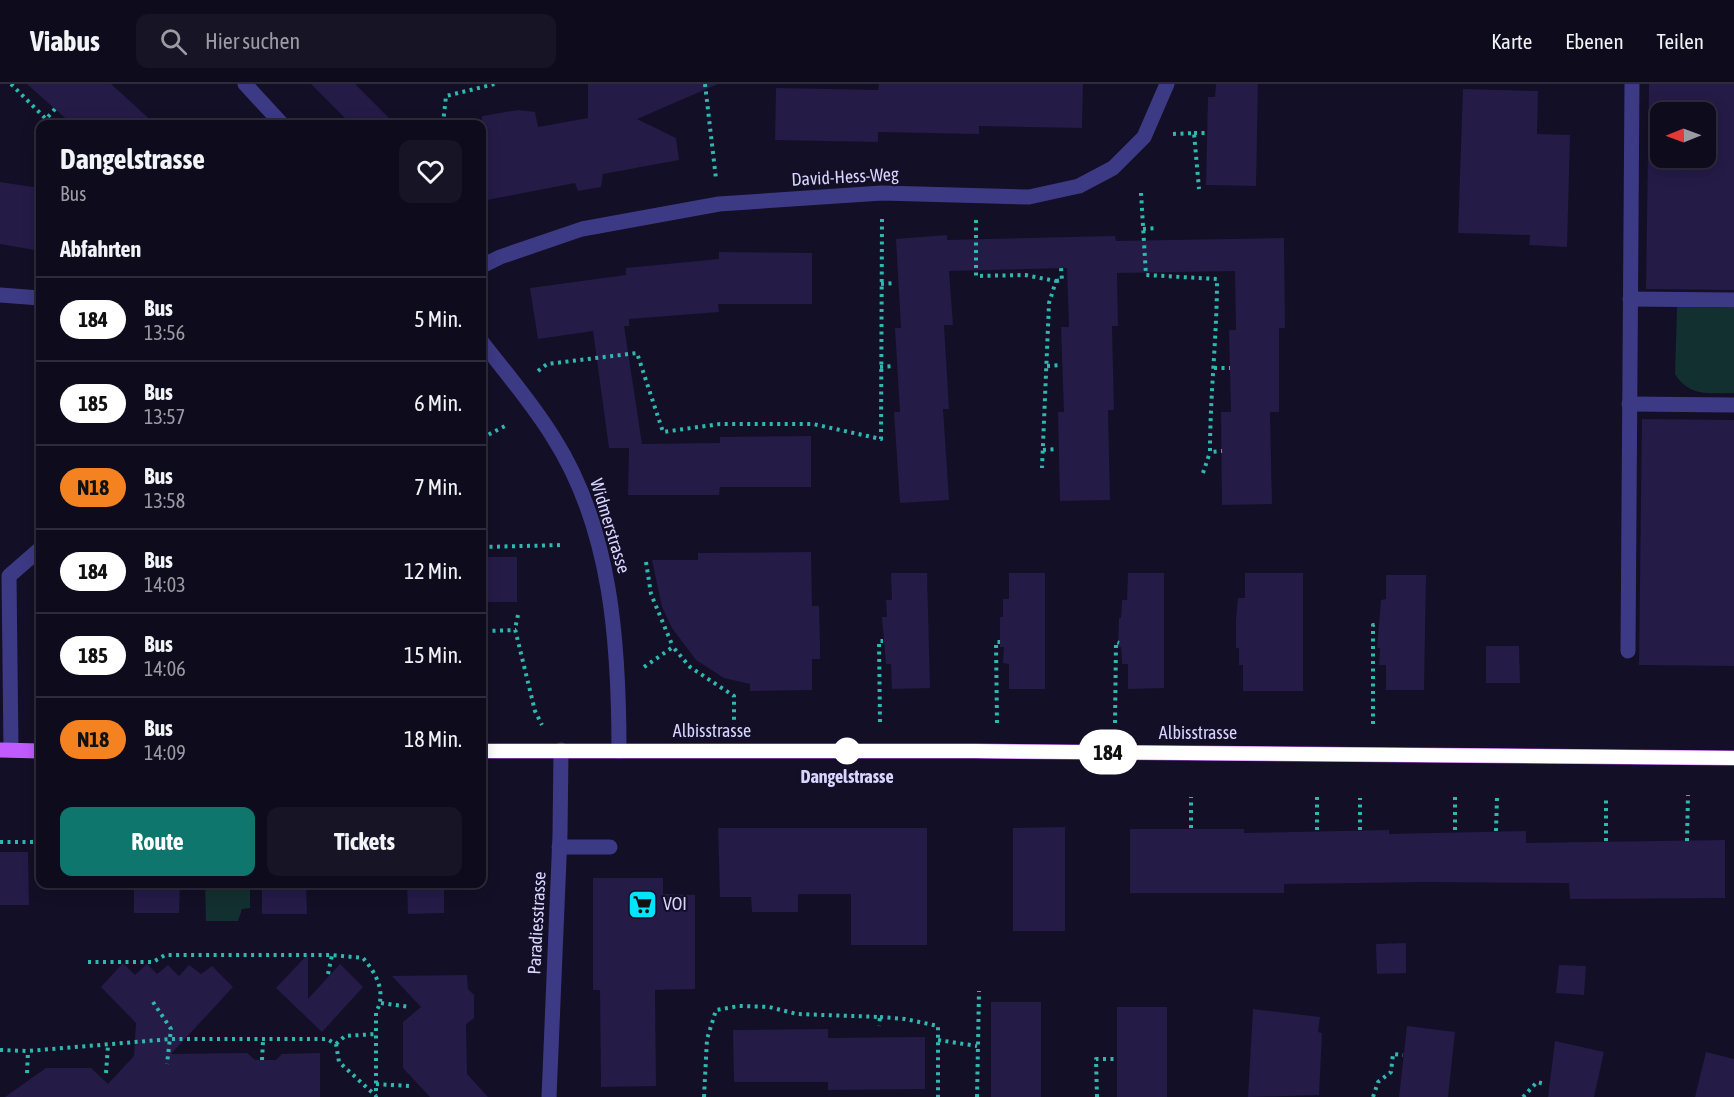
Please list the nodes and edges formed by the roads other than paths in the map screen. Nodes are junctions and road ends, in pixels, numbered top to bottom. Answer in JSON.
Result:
{"nodes":[{"id":1,"x":245,"y":84,"type":"edge"},
{"id":2,"x":1167,"y":84,"type":"edge"},
{"id":3,"x":1632,"y":84,"type":"edge"},
{"id":4,"x":277,"y":120,"type":"edge"},
{"id":5,"x":486,"y":264,"type":"edge"},
{"id":6,"x":0,"y":295,"type":"edge"},
{"id":7,"x":36,"y":298,"type":"edge"},
{"id":8,"x":1630,"y":299,"type":"junction"},
{"id":9,"x":1734,"y":300,"type":"edge"},
{"id":10,"x":486,"y":347,"type":"edge"},
{"id":11,"x":1629,"y":404,"type":"junction"},
{"id":12,"x":1734,"y":405,"type":"edge"},
{"id":13,"x":36,"y":552,"type":"edge"},
{"id":14,"x":1628,"y":651,"type":"dead end"},
{"id":15,"x":5,"y":750,"type":"edge"},
{"id":16,"x":36,"y":750,"type":"edge"},
{"id":17,"x":561,"y":750,"type":"junction"},
{"id":18,"x":619,"y":750,"type":"junction"},
{"id":19,"x":486,"y":751,"type":"edge"},
{"id":20,"x":1734,"y":758,"type":"edge"},
{"id":21,"x":560,"y":847,"type":"junction"},
{"id":22,"x":610,"y":847,"type":"dead end"},
{"id":23,"x":549,"y":1097,"type":"edge"}],
"edges":[{"from":1,"to":4,"type":"street"},
{"from":2,"to":5,"type":"street","name":"David-Hess-Weg"},
{"from":3,"to":8,"type":"street"},
{"from":6,"to":7,"type":"street"},
{"from":8,"to":9,"type":"street"},
{"from":8,"to":11,"type":"street"},
{"from":10,"to":18,"type":"street","name":"Widmerstrasse"},
{"from":11,"to":12,"type":"street"},
{"from":11,"to":14,"type":"street"},
{"from":13,"to":15,"type":"street"},
{"from":15,"to":16,"type":"main road"},
{"from":17,"to":18,"type":"main road","name":"Albisstrasse"},
{"from":17,"to":19,"type":"main road","name":"Albisstrasse"},
{"from":17,"to":21,"type":"street","name":"Paradiesstrasse"},
{"from":18,"to":20,"type":"main road","name":"Albisstrasse"},
{"from":21,"to":22,"type":"street"},
{"from":21,"to":23,"type":"street","name":"Paradiesstrasse"}]}
